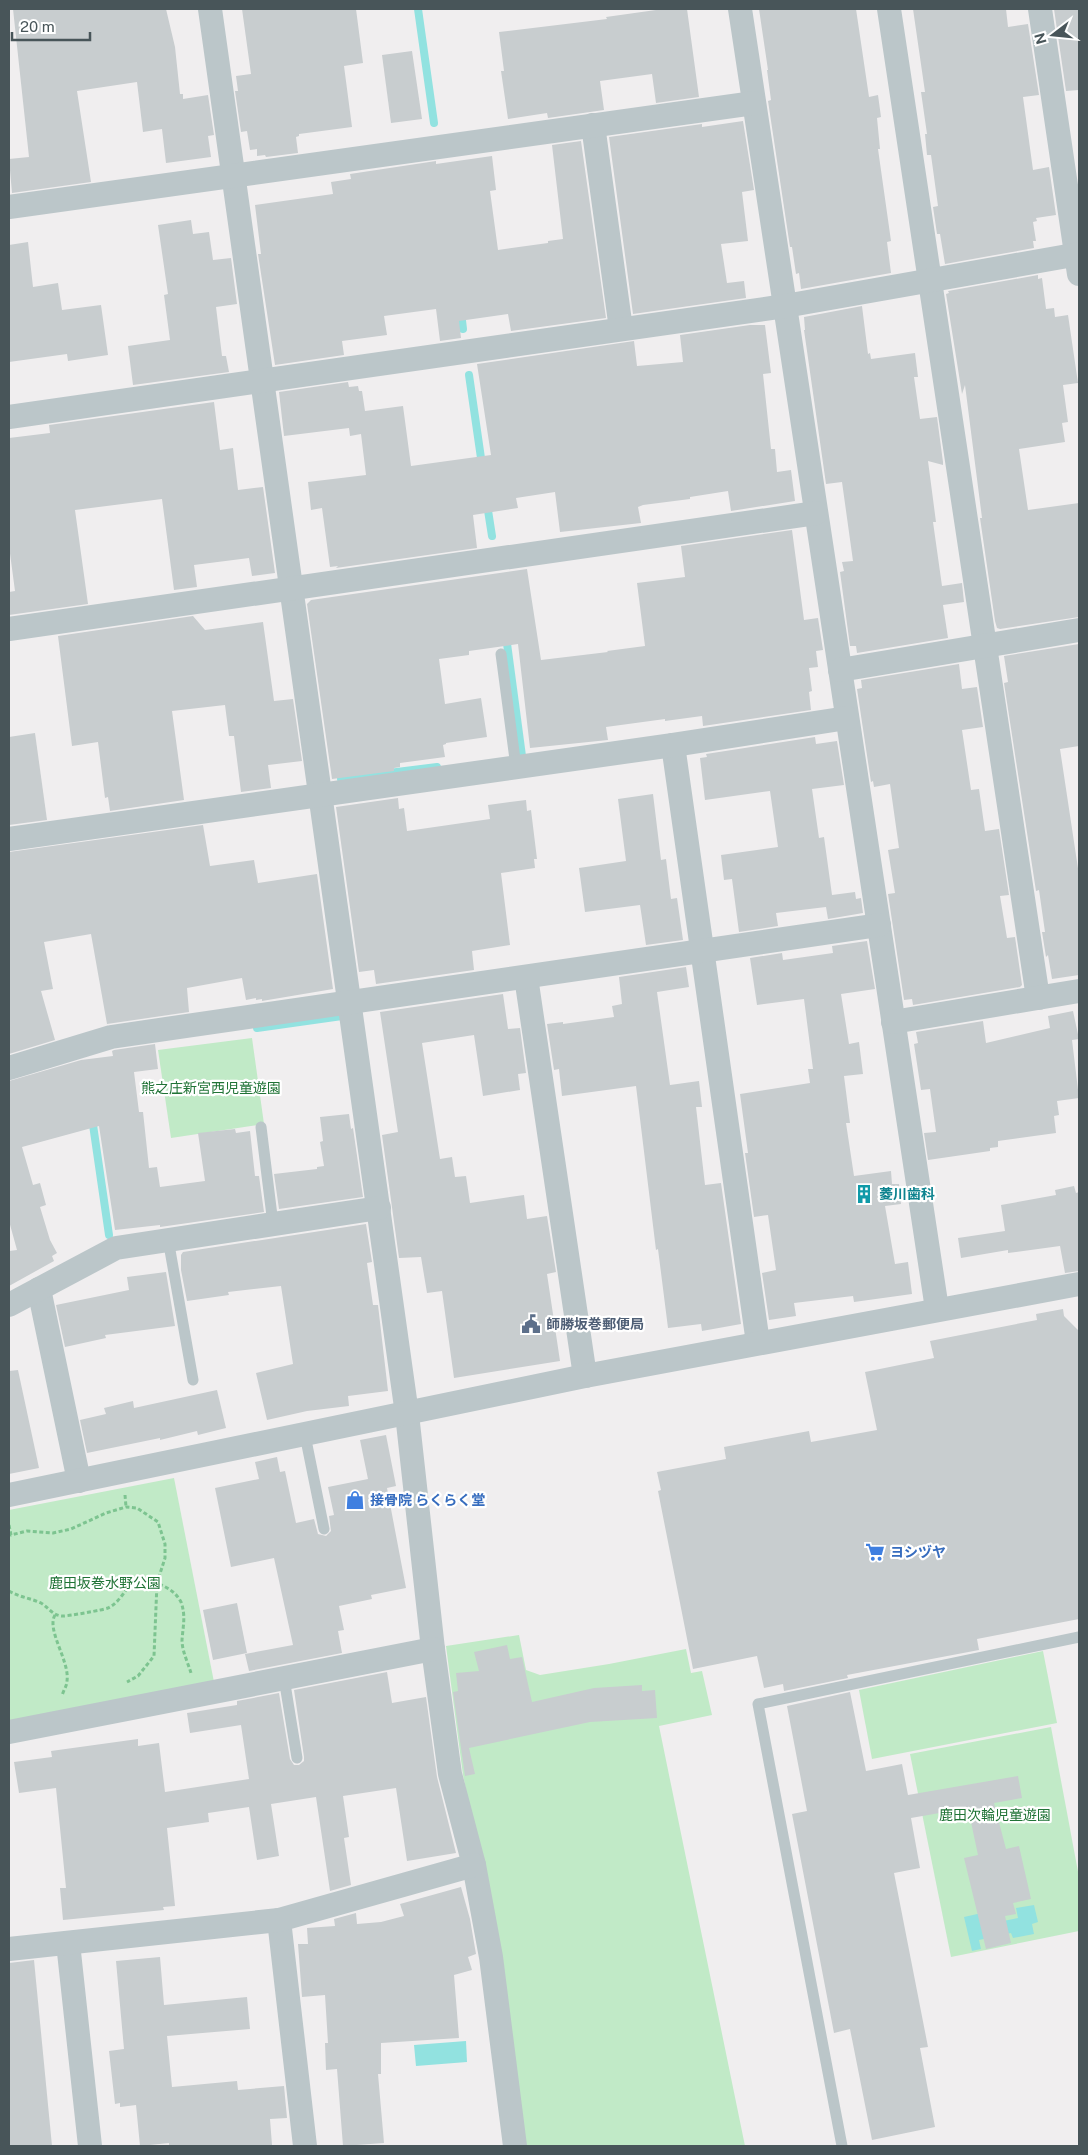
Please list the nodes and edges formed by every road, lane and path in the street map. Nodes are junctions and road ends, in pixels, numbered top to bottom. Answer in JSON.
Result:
{"nodes":[{"id":1,"x":210,"y":9,"type":"edge"},
{"id":2,"x":740,"y":9,"type":"edge"},
{"id":3,"x":889,"y":9,"type":"edge"},
{"id":4,"x":1040,"y":9,"type":"edge"},
{"id":5,"x":754,"y":103,"type":"junction"},
{"id":6,"x":593,"y":125,"type":"junction"},
{"id":7,"x":234,"y":174,"type":"junction"},
{"id":8,"x":9,"y":207,"type":"edge"},
{"id":9,"x":1078,"y":261,"type":"edge"},
{"id":10,"x":930,"y":280,"type":"junction"},
{"id":11,"x":785,"y":306,"type":"junction"},
{"id":12,"x":621,"y":330,"type":"junction"},
{"id":13,"x":262,"y":380,"type":"junction"},
{"id":14,"x":9,"y":417,"type":"edge"},
{"id":15,"x":816,"y":513,"type":"junction"},
{"id":16,"x":292,"y":589,"type":"junction"},
{"id":17,"x":9,"y":629,"type":"edge"},
{"id":18,"x":1079,"y":630,"type":"edge"},
{"id":19,"x":985,"y":646,"type":"junction"},
{"id":20,"x":501,"y":654,"type":"dead end"},
{"id":21,"x":840,"y":670,"type":"junction"},
{"id":22,"x":847,"y":718,"type":"junction"},
{"id":23,"x":673,"y":745,"type":"junction"},
{"id":24,"x":516,"y":767,"type":"junction"},
{"id":25,"x":320,"y":795,"type":"junction"},
{"id":26,"x":9,"y":839,"type":"edge"},
{"id":27,"x":879,"y":925,"type":"junction"},
{"id":28,"x":702,"y":951,"type":"junction"},
{"id":29,"x":526,"y":977,"type":"junction"},
{"id":30,"x":1079,"y":991,"type":"edge"},
{"id":31,"x":1038,"y":998,"type":"junction"},
{"id":32,"x":350,"y":1003,"type":"junction"},
{"id":33,"x":893,"y":1022,"type":"junction"},
{"id":34,"x":9,"y":1068,"type":"edge"},
{"id":35,"x":261,"y":1127,"type":"dead end"},
{"id":36,"x":379,"y":1208,"type":"junction"},
{"id":37,"x":273,"y":1224,"type":"junction"},
{"id":38,"x":168,"y":1239,"type":"junction"},
{"id":39,"x":1079,"y":1284,"type":"edge"},
{"id":40,"x":39,"y":1288,"type":"junction"},
{"id":41,"x":9,"y":1305,"type":"edge"},
{"id":42,"x":937,"y":1309,"type":"junction"},
{"id":43,"x":758,"y":1343,"type":"junction"},
{"id":44,"x":584,"y":1376,"type":"junction"},
{"id":45,"x":193,"y":1380,"type":"dead end"},
{"id":46,"x":407,"y":1414,"type":"junction"},
{"id":47,"x":305,"y":1435,"type":"junction"},
{"id":48,"x":79,"y":1481,"type":"junction"},
{"id":49,"x":9,"y":1495,"type":"edge"},
{"id":50,"x":9,"y":1525,"type":"edge"},
{"id":51,"x":324,"y":1529,"type":"dead end"},
{"id":52,"x":10,"y":1536,"type":"edge"},
{"id":53,"x":157,"y":1582,"type":"junction"},
{"id":54,"x":9,"y":1591,"type":"edge"},
{"id":55,"x":55,"y":1615,"type":"junction"},
{"id":56,"x":1079,"y":1637,"type":"edge"},
{"id":57,"x":433,"y":1649,"type":"junction"},
{"id":58,"x":284,"y":1678,"type":"junction"},
{"id":59,"x":121,"y":1684,"type":"dead end"},
{"id":60,"x":197,"y":1695,"type":"junction"},
{"id":61,"x":60,"y":1722,"type":"junction"},
{"id":62,"x":9,"y":1732,"type":"edge"},
{"id":63,"x":297,"y":1758,"type":"dead end"},
{"id":64,"x":474,"y":1865,"type":"junction"},
{"id":65,"x":279,"y":1920,"type":"junction"},
{"id":66,"x":68,"y":1943,"type":"junction"},
{"id":67,"x":9,"y":1949,"type":"edge"},
{"id":68,"x":90,"y":2146,"type":"edge"},
{"id":69,"x":305,"y":2146,"type":"edge"},
{"id":70,"x":515,"y":2146,"type":"edge"},
{"id":71,"x":842,"y":2146,"type":"edge"}],
"edges":[{"from":1,"to":7,"type":"street"},
{"from":2,"to":5,"type":"street"},
{"from":3,"to":10,"type":"street"},
{"from":4,"to":9,"type":"street"},
{"from":5,"to":6,"type":"street"},
{"from":5,"to":11,"type":"street"},
{"from":6,"to":7,"type":"street"},
{"from":6,"to":12,"type":"street"},
{"from":7,"to":8,"type":"street"},
{"from":7,"to":13,"type":"street"},
{"from":9,"to":10,"type":"street"},
{"from":10,"to":11,"type":"street"},
{"from":10,"to":19,"type":"street"},
{"from":11,"to":12,"type":"street"},
{"from":11,"to":15,"type":"street"},
{"from":12,"to":13,"type":"street"},
{"from":13,"to":14,"type":"street"},
{"from":13,"to":16,"type":"street"},
{"from":15,"to":16,"type":"street"},
{"from":15,"to":21,"type":"street"},
{"from":16,"to":17,"type":"street"},
{"from":16,"to":25,"type":"street"},
{"from":18,"to":19,"type":"street"},
{"from":19,"to":21,"type":"street"},
{"from":19,"to":31,"type":"street"},
{"from":20,"to":24,"type":"lane"},
{"from":21,"to":22,"type":"street"},
{"from":22,"to":23,"type":"street"},
{"from":22,"to":27,"type":"street"},
{"from":23,"to":24,"type":"street"},
{"from":23,"to":28,"type":"street"},
{"from":24,"to":25,"type":"street"},
{"from":25,"to":26,"type":"street"},
{"from":25,"to":32,"type":"street"},
{"from":27,"to":28,"type":"street"},
{"from":27,"to":33,"type":"street"},
{"from":28,"to":29,"type":"street"},
{"from":28,"to":43,"type":"street"},
{"from":29,"to":32,"type":"street"},
{"from":29,"to":44,"type":"street"},
{"from":30,"to":31,"type":"street"},
{"from":31,"to":33,"type":"street"},
{"from":32,"to":34,"type":"street"},
{"from":32,"to":36,"type":"street"},
{"from":33,"to":42,"type":"street"},
{"from":35,"to":37,"type":"lane"},
{"from":36,"to":37,"type":"street"},
{"from":36,"to":46,"type":"street"},
{"from":37,"to":38,"type":"street"},
{"from":38,"to":40,"type":"street"},
{"from":38,"to":45,"type":"lane"},
{"from":39,"to":42,"type":"street"},
{"from":40,"to":41,"type":"street"},
{"from":40,"to":48,"type":"street"},
{"from":42,"to":43,"type":"street"},
{"from":43,"to":44,"type":"street"},
{"from":44,"to":46,"type":"street"},
{"from":46,"to":47,"type":"street"},
{"from":46,"to":57,"type":"street"},
{"from":47,"to":48,"type":"street"},
{"from":47,"to":51,"type":"lane"},
{"from":48,"to":49,"type":"street"},
{"from":50,"to":52,"type":"path"},
{"from":52,"to":53,"type":"path"},
{"from":53,"to":55,"type":"path"},
{"from":53,"to":59,"type":"path"},
{"from":53,"to":60,"type":"path"},
{"from":54,"to":55,"type":"path"},
{"from":55,"to":61,"type":"path"},
{"from":56,"to":71,"type":"lane"},
{"from":57,"to":58,"type":"street"},
{"from":57,"to":64,"type":"street"},
{"from":58,"to":60,"type":"street"},
{"from":58,"to":63,"type":"lane"},
{"from":60,"to":61,"type":"street"},
{"from":61,"to":62,"type":"street"},
{"from":64,"to":65,"type":"street"},
{"from":64,"to":70,"type":"street"},
{"from":65,"to":66,"type":"street"},
{"from":65,"to":69,"type":"street"},
{"from":66,"to":67,"type":"street"},
{"from":66,"to":68,"type":"street"}]}
